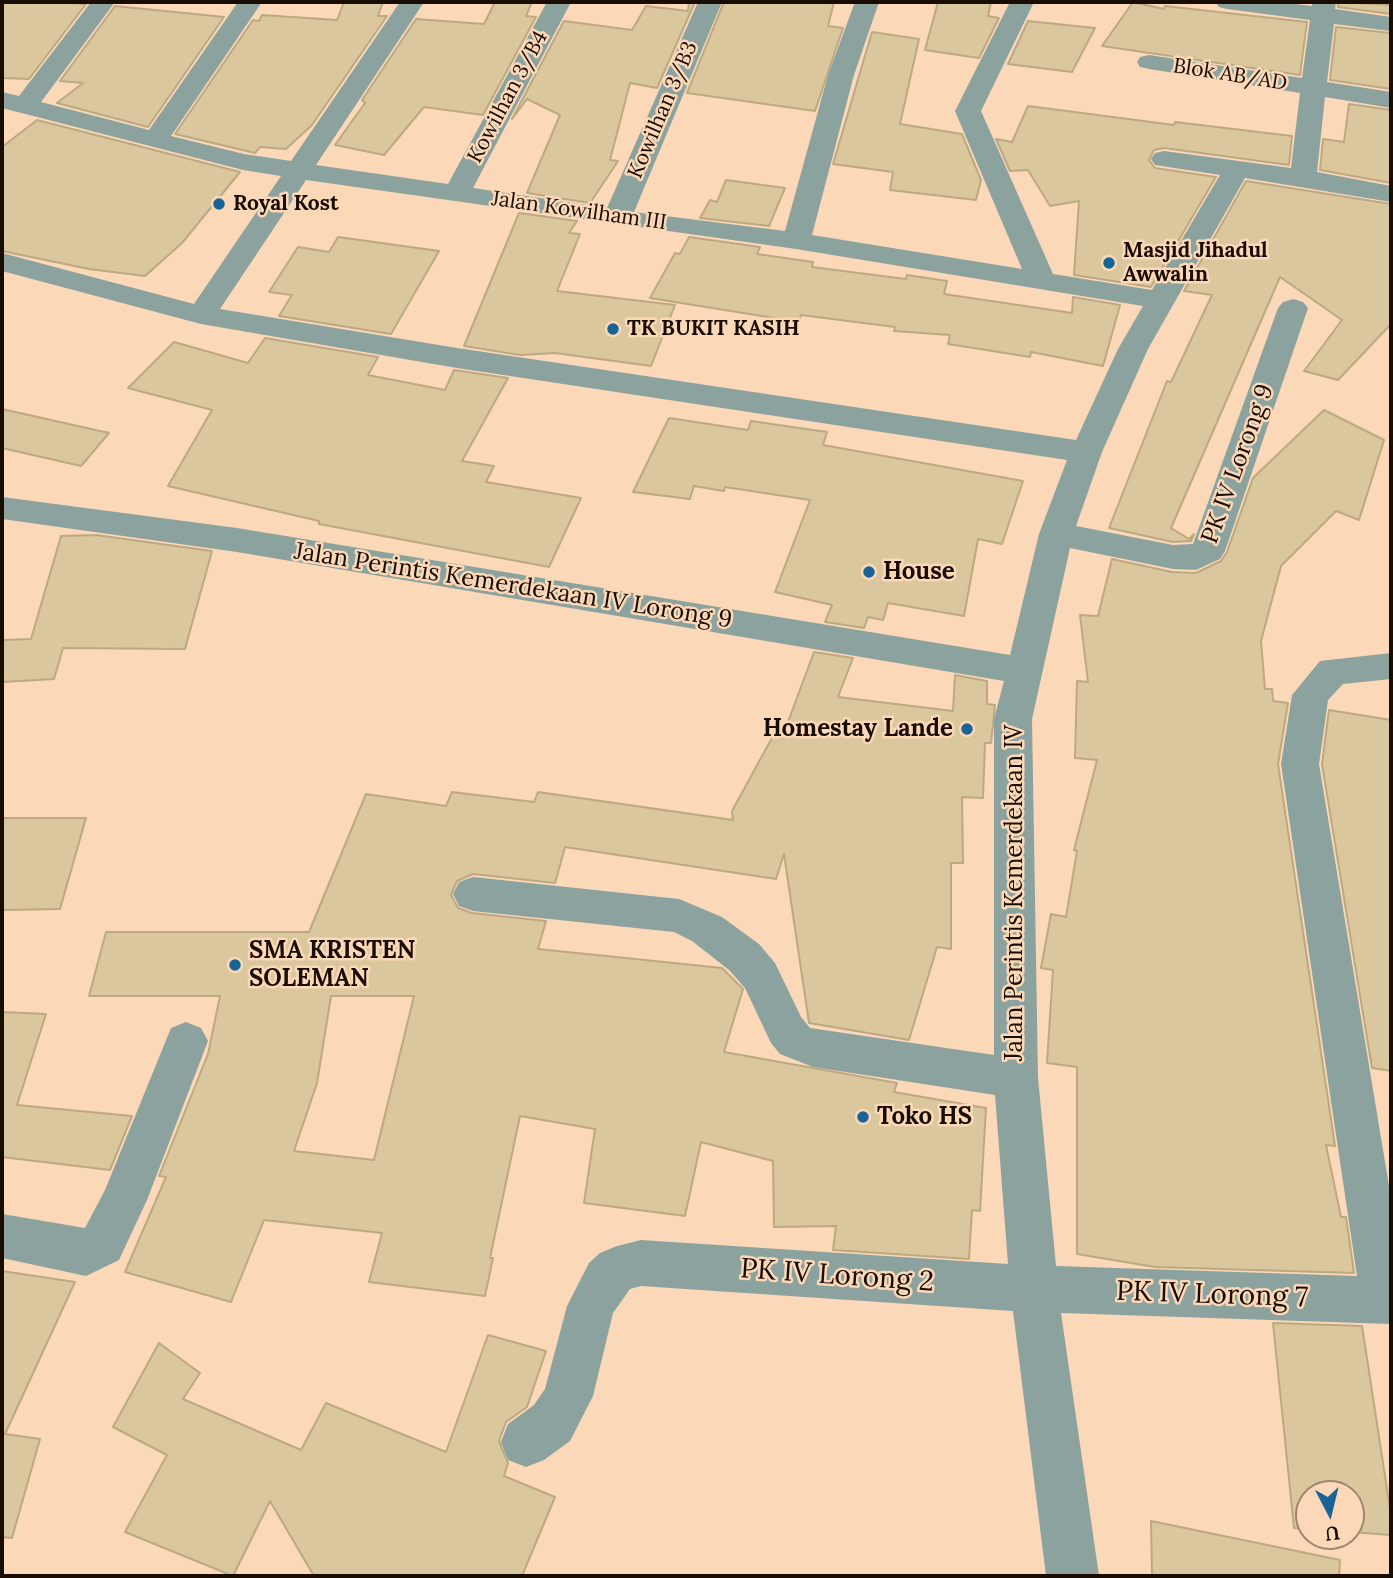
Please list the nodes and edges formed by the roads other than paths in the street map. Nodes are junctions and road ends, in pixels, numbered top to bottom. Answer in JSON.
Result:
{"nodes":[{"id":1,"x":103,"y":2,"type":"edge"},
{"id":2,"x":250,"y":2,"type":"edge"},
{"id":3,"x":412,"y":2,"type":"edge"},
{"id":4,"x":559,"y":2,"type":"edge"},
{"id":5,"x":710,"y":2,"type":"edge"},
{"id":6,"x":867,"y":2,"type":"edge"},
{"id":7,"x":1022,"y":2,"type":"edge"},
{"id":8,"x":1227,"y":2,"type":"edge"},
{"id":9,"x":1324,"y":9,"type":"edge"},
{"id":10,"x":1391,"y":24,"type":"edge"},
{"id":11,"x":1149,"y":62,"type":"dead end"},
{"id":12,"x":1311,"y":89,"type":"junction"},
{"id":13,"x":1391,"y":100,"type":"edge"},
{"id":14,"x":13,"y":104,"type":"edge"},
{"id":15,"x":155,"y":140,"type":"junction"},
{"id":16,"x":1164,"y":159,"type":"dead end"},
{"id":17,"x":301,"y":169,"type":"junction"},
{"id":18,"x":1236,"y":170,"type":"junction"},
{"id":19,"x":1303,"y":178,"type":"junction"},
{"id":20,"x":457,"y":193,"type":"junction"},
{"id":21,"x":1391,"y":194,"type":"edge"},
{"id":22,"x":617,"y":218,"type":"junction"},
{"id":23,"x":796,"y":241,"type":"junction"},
{"id":24,"x":2,"y":262,"type":"edge"},
{"id":25,"x":1042,"y":281,"type":"junction"},
{"id":26,"x":1160,"y":300,"type":"junction"},
{"id":27,"x":1293,"y":308,"type":"dead end"},
{"id":28,"x":201,"y":315,"type":"junction"},
{"id":29,"x":1086,"y":452,"type":"junction"},
{"id":30,"x":2,"y":508,"type":"edge"},
{"id":31,"x":1056,"y":534,"type":"junction"},
{"id":32,"x":1391,"y":666,"type":"edge"},
{"id":33,"x":1023,"y":671,"type":"junction"},
{"id":34,"x":473,"y":894,"type":"dead end"},
{"id":35,"x":186,"y":1041,"type":"dead end"},
{"id":36,"x":1016,"y":1078,"type":"junction"},
{"id":37,"x":2,"y":1236,"type":"edge"},
{"id":38,"x":1034,"y":1289,"type":"junction"},
{"id":39,"x":1388,"y":1300,"type":"edge"},
{"id":40,"x":526,"y":1442,"type":"dead end"},
{"id":41,"x":1073,"y":1576,"type":"edge"}],
"edges":[{"from":1,"to":14,"type":"street"},
{"from":2,"to":15,"type":"street"},
{"from":3,"to":17,"type":"street"},
{"from":4,"to":20,"type":"street","name":"Kowilhan 3/B4"},
{"from":5,"to":22,"type":"street","name":"Kowilhan 3/B3"},
{"from":6,"to":23,"type":"street"},
{"from":7,"to":25,"type":"street"},
{"from":8,"to":9,"type":"street"},
{"from":9,"to":10,"type":"street"},
{"from":9,"to":12,"type":"street"},
{"from":11,"to":12,"type":"street","name":"Blok AB/AD"},
{"from":12,"to":13,"type":"street","name":"Blok AB/AD"},
{"from":12,"to":19,"type":"street"},
{"from":14,"to":15,"type":"street","name":"Jalan Kowilham III"},
{"from":15,"to":17,"type":"street","name":"Jalan Kowilham III"},
{"from":16,"to":18,"type":"street"},
{"from":17,"to":20,"type":"street","name":"Jalan Kowilham III"},
{"from":17,"to":28,"type":"street"},
{"from":18,"to":19,"type":"street"},
{"from":18,"to":26,"type":"street","name":"Jalan Perintis Kemerdekaan IV"},
{"from":19,"to":21,"type":"street"},
{"from":20,"to":22,"type":"street","name":"Jalan Kowilham III"},
{"from":22,"to":23,"type":"street","name":"Jalan Kowilham III"},
{"from":23,"to":25,"type":"street","name":"Jalan Kowilham III"},
{"from":24,"to":28,"type":"street"},
{"from":25,"to":26,"type":"street","name":"Jalan Kowilham III"},
{"from":26,"to":29,"type":"street","name":"Jalan Perintis Kemerdekaan IV"},
{"from":27,"to":31,"type":"street","name":"PK IV Lorong 9"},
{"from":28,"to":29,"type":"street"},
{"from":29,"to":31,"type":"street","name":"Jalan Perintis Kemerdekaan IV"},
{"from":30,"to":33,"type":"street","name":"Jalan Perintis Kemerdekaan IV Lorong 9"},
{"from":31,"to":33,"type":"street","name":"Jalan Perintis Kemerdekaan IV"},
{"from":32,"to":39,"type":"street"},
{"from":33,"to":36,"type":"street","name":"Jalan Perintis Kemerdekaan IV"},
{"from":34,"to":36,"type":"street"},
{"from":35,"to":37,"type":"street"},
{"from":36,"to":38,"type":"street","name":"Jalan Perintis Kemerdekaan IV"},
{"from":38,"to":39,"type":"street","name":"PK IV Lorong 7"},
{"from":38,"to":40,"type":"street","name":"PK IV Lorong 2"},
{"from":38,"to":41,"type":"street","name":"Jalan Perintis Kemerdekaan IV"}]}
